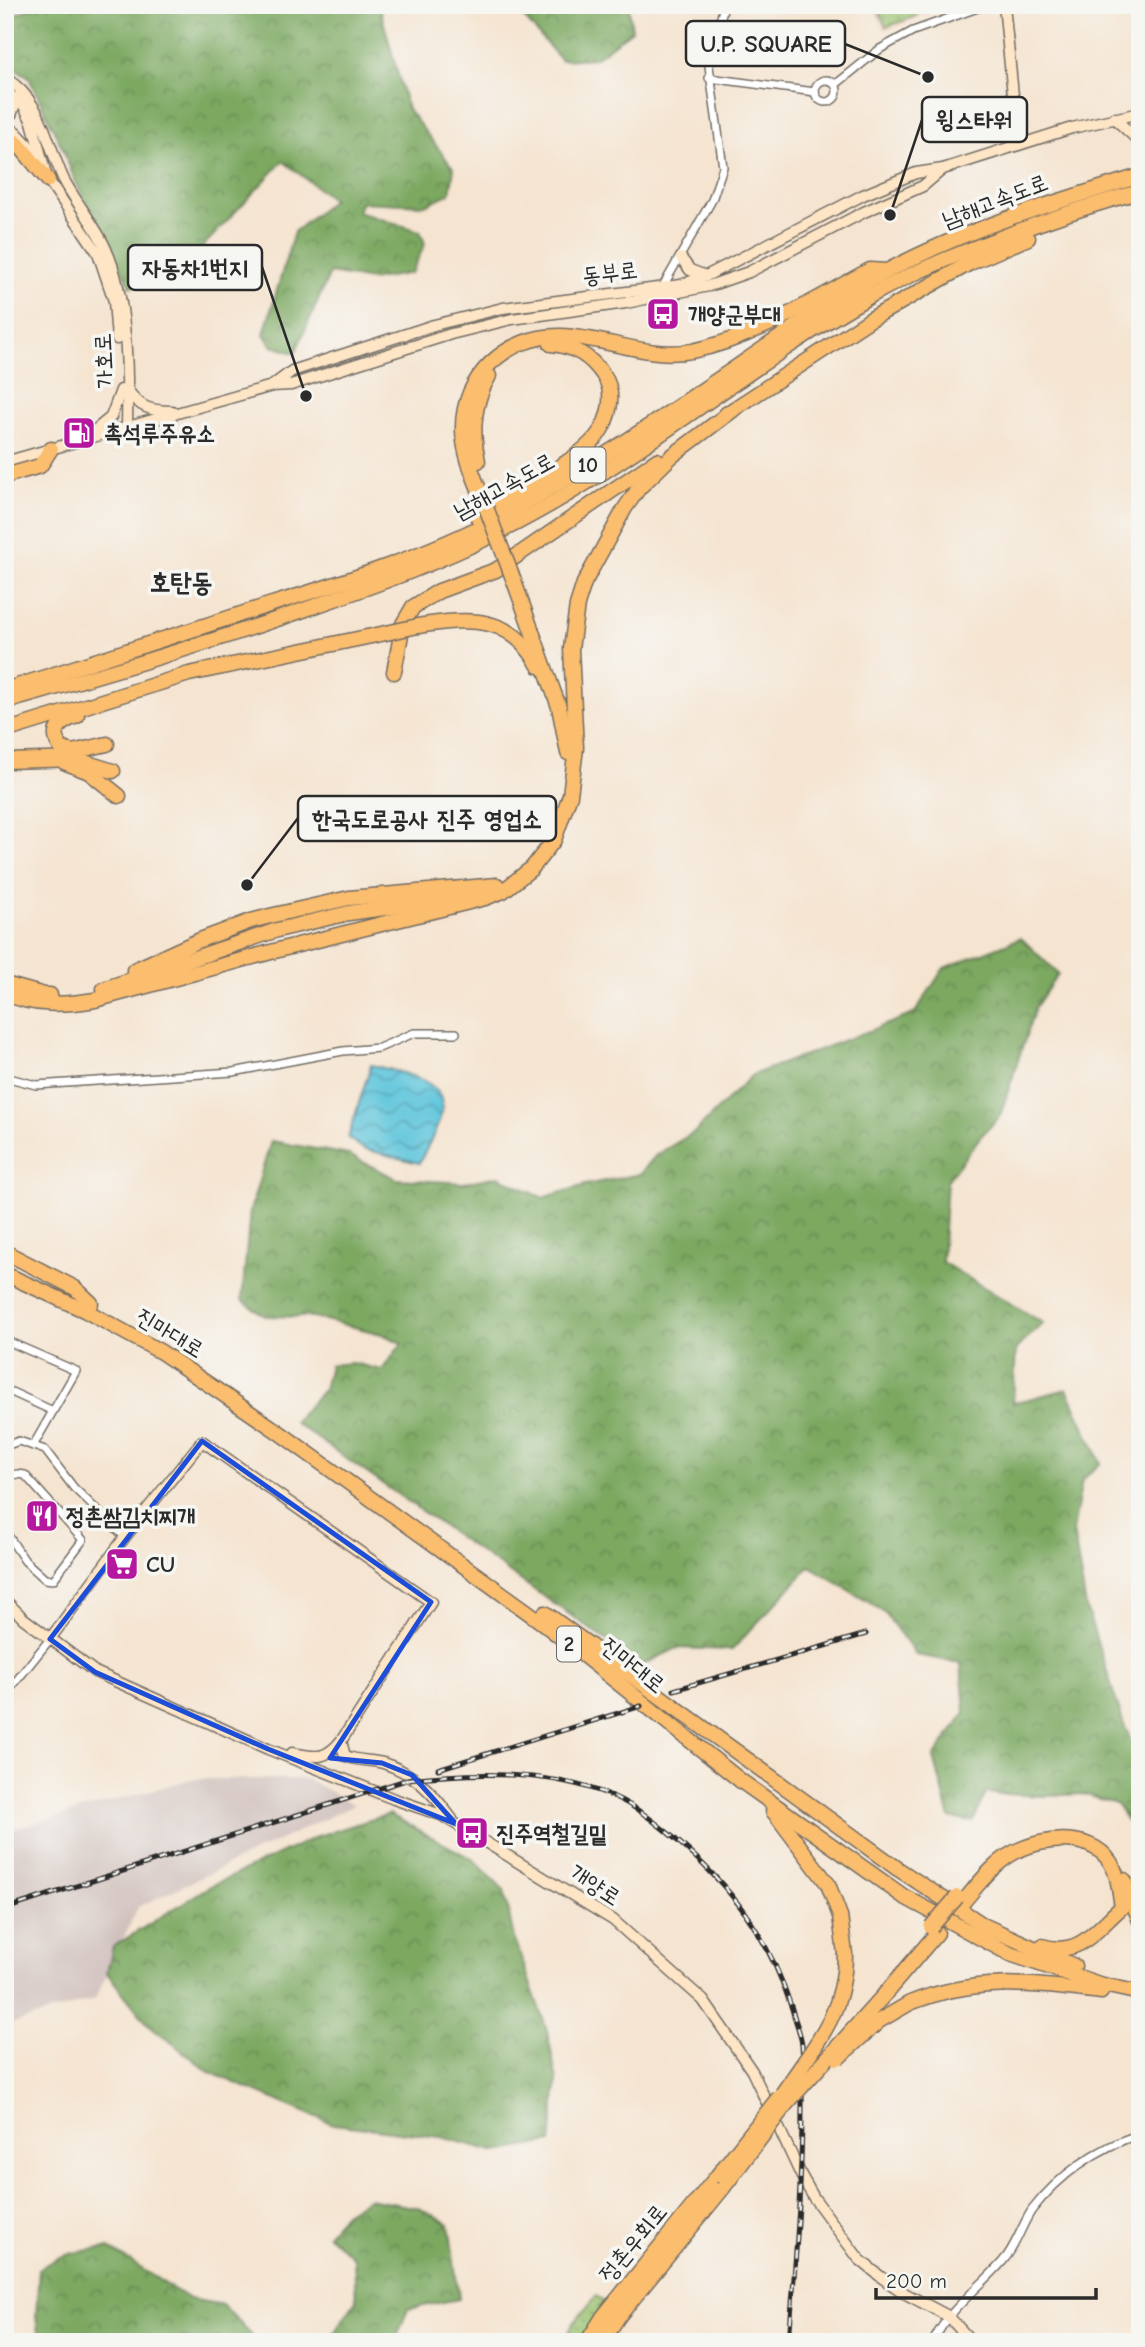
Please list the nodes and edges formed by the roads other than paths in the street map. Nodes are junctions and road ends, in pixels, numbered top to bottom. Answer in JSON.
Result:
{"nodes":[{"id":1,"x":724,"y":5,"type":"edge"},
{"id":2,"x":986,"y":5,"type":"edge"},
{"id":3,"x":1004,"y":5,"type":"edge"},
{"id":4,"x":5,"y":78,"type":"edge"},
{"id":5,"x":709,"y":78,"type":"junction"},
{"id":6,"x":835,"y":85,"type":"junction"},
{"id":7,"x":5,"y":87,"type":"edge"},
{"id":8,"x":815,"y":92,"type":"junction"},
{"id":9,"x":1140,"y":113,"type":"edge"},
{"id":10,"x":5,"y":118,"type":"edge"},
{"id":11,"x":1114,"y":118,"type":"junction"},
{"id":12,"x":5,"y":125,"type":"edge"},
{"id":13,"x":5,"y":135,"type":"edge"},
{"id":14,"x":1140,"y":142,"type":"edge"},
{"id":15,"x":1018,"y":145,"type":"junction"},
{"id":16,"x":42,"y":161,"type":"junction"},
{"id":17,"x":943,"y":170,"type":"junction"},
{"id":18,"x":1140,"y":176,"type":"edge"},
{"id":19,"x":48,"y":180,"type":"junction"},
{"id":20,"x":1132,"y":193,"type":"edge"},
{"id":21,"x":84,"y":212,"type":"junction"},
{"id":22,"x":681,"y":258,"type":"junction"},
{"id":23,"x":888,"y":271,"type":"junction"},
{"id":24,"x":706,"y":276,"type":"junction"},
{"id":25,"x":659,"y":292,"type":"junction"},
{"id":26,"x":124,"y":389,"type":"junction"},
{"id":27,"x":733,"y":410,"type":"junction"},
{"id":28,"x":186,"y":412,"type":"junction"},
{"id":29,"x":127,"y":428,"type":"junction"},
{"id":30,"x":82,"y":440,"type":"junction"},
{"id":31,"x":51,"y":449,"type":"junction"},
{"id":32,"x":5,"y":462,"type":"edge"},
{"id":33,"x":5,"y":476,"type":"edge"},
{"id":34,"x":487,"y":500,"type":"junction"},
{"id":35,"x":447,"y":542,"type":"junction"},
{"id":36,"x":517,"y":579,"type":"junction"},
{"id":37,"x":394,"y":673,"type":"dead end"},
{"id":38,"x":165,"y":681,"type":"junction"},
{"id":39,"x":5,"y":690,"type":"edge"},
{"id":40,"x":5,"y":702,"type":"edge"},
{"id":41,"x":564,"y":726,"type":"junction"},
{"id":42,"x":5,"y":731,"type":"edge"},
{"id":43,"x":56,"y":760,"type":"junction"},
{"id":44,"x":76,"y":760,"type":"junction"},
{"id":45,"x":5,"y":761,"type":"edge"},
{"id":46,"x":573,"y":766,"type":"junction"},
{"id":47,"x":113,"y":771,"type":"dead end"},
{"id":48,"x":114,"y":790,"type":"dead end"},
{"id":49,"x":5,"y":984,"type":"edge"},
{"id":50,"x":5,"y":993,"type":"edge"},
{"id":51,"x":456,"y":1033,"type":"dead end"},
{"id":52,"x":5,"y":1077,"type":"edge"},
{"id":53,"x":5,"y":1252,"type":"edge"},
{"id":54,"x":5,"y":1264,"type":"edge"},
{"id":55,"x":5,"y":1274,"type":"edge"},
{"id":56,"x":5,"y":1282,"type":"edge"},
{"id":57,"x":91,"y":1303,"type":"junction"},
{"id":58,"x":121,"y":1329,"type":"junction"},
{"id":59,"x":5,"y":1339,"type":"edge"},
{"id":60,"x":5,"y":1389,"type":"edge"},
{"id":61,"x":53,"y":1411,"type":"junction"},
{"id":62,"x":5,"y":1446,"type":"edge"},
{"id":63,"x":33,"y":1446,"type":"junction"},
{"id":64,"x":6,"y":1476,"type":"edge"},
{"id":65,"x":5,"y":1531,"type":"edge"},
{"id":66,"x":125,"y":1537,"type":"junction"},
{"id":67,"x":5,"y":1600,"type":"edge"},
{"id":68,"x":50,"y":1639,"type":"junction"},
{"id":69,"x":5,"y":1695,"type":"edge"},
{"id":70,"x":341,"y":1741,"type":"junction"},
{"id":71,"x":268,"y":1749,"type":"junction"},
{"id":72,"x":322,"y":1757,"type":"junction"},
{"id":73,"x":354,"y":1759,"type":"junction"},
{"id":74,"x":741,"y":1781,"type":"junction"},
{"id":75,"x":456,"y":1824,"type":"junction"},
{"id":76,"x":960,"y":1899,"type":"junction"},
{"id":77,"x":1140,"y":1921,"type":"edge"},
{"id":78,"x":1003,"y":1935,"type":"junction"},
{"id":79,"x":1140,"y":1984,"type":"edge"},
{"id":80,"x":1140,"y":1994,"type":"edge"},
{"id":81,"x":784,"y":2099,"type":"junction"},
{"id":82,"x":1140,"y":2134,"type":"edge"},
{"id":83,"x":720,"y":2181,"type":"junction"},
{"id":84,"x":948,"y":2316,"type":"junction"},
{"id":85,"x":587,"y":2342,"type":"edge"},
{"id":86,"x":602,"y":2342,"type":"edge"},
{"id":87,"x":933,"y":2342,"type":"edge"},
{"id":88,"x":972,"y":2342,"type":"edge"}],
"edges":[{"from":1,"to":5,"type":"street"},
{"from":2,"to":6,"type":"street"},
{"from":3,"to":15,"type":"street"},
{"from":4,"to":21,"type":"street","name":"가호로"},
{"from":5,"to":8,"type":"street"},
{"from":5,"to":22,"type":"street"},
{"from":6,"to":8,"type":"street"},
{"from":6,"to":8,"type":"street"},
{"from":7,"to":10,"type":"street"},
{"from":7,"to":16,"type":"street","name":"가호로"},
{"from":9,"to":11,"type":"street","name":"동부로"},
{"from":11,"to":14,"type":"street"},
{"from":11,"to":15,"type":"street","name":"동부로"},
{"from":12,"to":16,"type":"street"},
{"from":13,"to":19,"type":"highway"},
{"from":15,"to":17,"type":"street","name":"동부로"},
{"from":16,"to":19,"type":"street","name":"가호로"},
{"from":16,"to":21,"type":"street"},
{"from":17,"to":24,"type":"street","name":"동부로"},
{"from":17,"to":25,"type":"street","name":"동부로"},
{"from":18,"to":23,"type":"highway","name":"남해고속도로","number":"10"},
{"from":19,"to":26,"type":"street","name":"가호로"},
{"from":20,"to":27,"type":"highway"},
{"from":20,"to":40,"type":"highway","name":"남해고속도로","number":"10"},
{"from":21,"to":26,"type":"street","name":"가호로"},
{"from":22,"to":24,"type":"street"},
{"from":22,"to":25,"type":"street"},
{"from":23,"to":34,"type":"highway"},
{"from":23,"to":35,"type":"highway","name":"남해고속도로","number":"10"},
{"from":24,"to":25,"type":"street","name":"동부로"},
{"from":25,"to":28,"type":"street","name":"동부로"},
{"from":26,"to":28,"type":"street"},
{"from":26,"to":29,"type":"street","name":"가호로"},
{"from":26,"to":30,"type":"street"},
{"from":27,"to":37,"type":"highway"},
{"from":27,"to":46,"type":"highway"},
{"from":28,"to":29,"type":"street","name":"동부로"},
{"from":29,"to":30,"type":"street","name":"동부로"},
{"from":30,"to":31,"type":"street","name":"동부로"},
{"from":31,"to":32,"type":"street","name":"동부로"},
{"from":31,"to":33,"type":"highway"},
{"from":34,"to":35,"type":"highway"},
{"from":34,"to":36,"type":"highway","bridge":true},
{"from":35,"to":39,"type":"highway","name":"남해고속도로","number":"10"},
{"from":36,"to":41,"type":"highway"},
{"from":36,"to":46,"type":"highway"},
{"from":38,"to":41,"type":"highway","bridge":true},
{"from":38,"to":42,"type":"highway"},
{"from":38,"to":44,"type":"highway"},
{"from":41,"to":49,"type":"highway"},
{"from":43,"to":44,"type":"highway"},
{"from":43,"to":45,"type":"highway"},
{"from":43,"to":48,"type":"highway"},
{"from":44,"to":47,"type":"highway"},
{"from":46,"to":50,"type":"highway"},
{"from":51,"to":52,"type":"street"},
{"from":53,"to":57,"type":"highway"},
{"from":54,"to":57,"type":"highway","name":"진마대로","number":"2"},
{"from":55,"to":58,"type":"highway","name":"진마대로","number":"2"},
{"from":56,"to":58,"type":"highway"},
{"from":57,"to":78,"type":"highway","name":"진마대로","number":"2"},
{"from":58,"to":74,"type":"highway","name":"진마대로","number":"2"},
{"from":59,"to":61,"type":"street"},
{"from":60,"to":61,"type":"street"},
{"from":61,"to":63,"type":"street"},
{"from":62,"to":63,"type":"street"},
{"from":63,"to":66,"type":"street"},
{"from":64,"to":65,"type":"street"},
{"from":66,"to":68,"type":"street"},
{"from":66,"to":70,"type":"street"},
{"from":67,"to":68,"type":"street","name":"개양로"},
{"from":68,"to":69,"type":"street"},
{"from":68,"to":71,"type":"street","name":"개양로"},
{"from":70,"to":72,"type":"street"},
{"from":70,"to":73,"type":"street"},
{"from":71,"to":72,"type":"street"},
{"from":71,"to":75,"type":"street","name":"개양로"},
{"from":72,"to":73,"type":"street"},
{"from":73,"to":75,"type":"street"},
{"from":74,"to":80,"type":"highway","name":"진마대로","number":"2"},
{"from":74,"to":81,"type":"highway","bridge":true},
{"from":75,"to":84,"type":"street","name":"개양로"},
{"from":76,"to":77,"type":"highway"},
{"from":76,"to":78,"type":"highway"},
{"from":76,"to":81,"type":"highway","bridge":true},
{"from":78,"to":79,"type":"highway","name":"진마대로","number":"2"},
{"from":80,"to":81,"type":"highway","bridge":true},
{"from":81,"to":83,"type":"highway","bridge":true},
{"from":82,"to":84,"type":"street"},
{"from":83,"to":85,"type":"highway","name":"정촌우회로"},
{"from":83,"to":86,"type":"highway","name":"정촌우회로"},
{"from":84,"to":87,"type":"street"},
{"from":84,"to":88,"type":"street","name":"개양로"}]}
